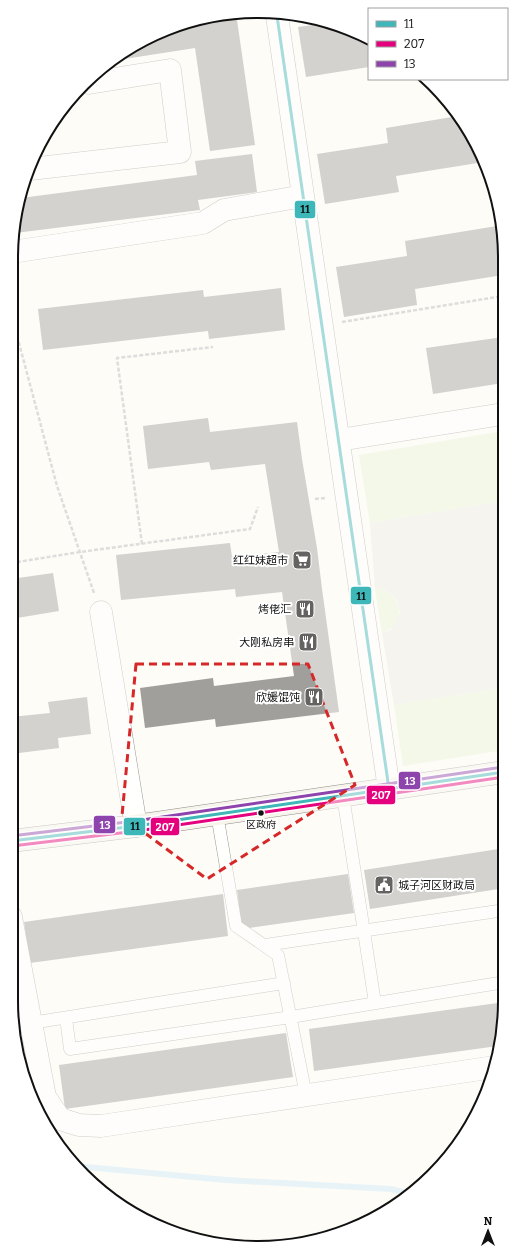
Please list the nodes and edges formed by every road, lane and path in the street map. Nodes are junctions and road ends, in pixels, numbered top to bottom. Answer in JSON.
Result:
{"nodes":[{"id":1,"x":277,"y":19,"type":"edge"},
{"id":2,"x":95,"y":82,"type":"edge"},
{"id":3,"x":35,"y":168,"type":"edge"},
{"id":4,"x":303,"y":196,"type":"junction"},
{"id":5,"x":18,"y":251,"type":"edge"},
{"id":6,"x":498,"y":297,"type":"edge"},
{"id":7,"x":322,"y":325,"type":"junction"},
{"id":8,"x":18,"y":339,"type":"edge"},
{"id":9,"x":212,"y":347,"type":"dead end"},
{"id":10,"x":498,"y":415,"type":"edge"},
{"id":11,"x":338,"y":440,"type":"junction"},
{"id":12,"x":258,"y":507,"type":"dead end"},
{"id":13,"x":142,"y":544,"type":"junction"},
{"id":14,"x":80,"y":552,"type":"junction"},
{"id":15,"x":18,"y":562,"type":"edge"},
{"id":16,"x":101,"y":612,"type":"joint"},
{"id":17,"x":498,"y":773,"type":"edge"},
{"id":18,"x":389,"y":789,"type":"junction"},
{"id":19,"x":343,"y":796,"type":"junction"},
{"id":20,"x":217,"y":814,"type":"junction"},
{"id":21,"x":136,"y":826,"type":"junction"},
{"id":22,"x":18,"y":840,"type":"edge"},
{"id":23,"x":498,"y":911,"type":"edge"},
{"id":24,"x":364,"y":931,"type":"junction"},
{"id":25,"x":265,"y":945,"type":"junction"},
{"id":26,"x":18,"y":954,"type":"edge"},
{"id":27,"x":284,"y":982,"type":"junction"},
{"id":28,"x":498,"y":983,"type":"edge"},
{"id":29,"x":375,"y":1003,"type":"junction"},
{"id":30,"x":291,"y":1017,"type":"junction"},
{"id":31,"x":66,"y":1018,"type":"junction"},
{"id":32,"x":31,"y":1023,"type":"junction"},
{"id":33,"x":488,"y":1068,"type":"edge"},
{"id":34,"x":306,"y":1095,"type":"junction"}],
"edges":[{"from":1,"to":4,"type":"street"},
{"from":2,"to":3,"type":"street"},
{"from":4,"to":5,"type":"street"},
{"from":4,"to":7,"type":"street"},
{"from":6,"to":7,"type":"path"},
{"from":7,"to":11,"type":"street"},
{"from":8,"to":14,"type":"path"},
{"from":9,"to":13,"type":"path"},
{"from":10,"to":11,"type":"street"},
{"from":11,"to":18,"type":"street"},
{"from":12,"to":13,"type":"path"},
{"from":13,"to":14,"type":"path"},
{"from":14,"to":15,"type":"path"},
{"from":14,"to":16,"type":"path"},
{"from":16,"to":21,"type":"street"},
{"from":17,"to":18,"type":"main road"},
{"from":18,"to":19,"type":"main road"},
{"from":19,"to":20,"type":"main road"},
{"from":19,"to":24,"type":"lane"},
{"from":20,"to":21,"type":"main road"},
{"from":20,"to":25,"type":"lane"},
{"from":21,"to":22,"type":"main road"},
{"from":23,"to":24,"type":"lane"},
{"from":24,"to":25,"type":"lane"},
{"from":24,"to":29,"type":"lane"},
{"from":25,"to":27,"type":"lane"},
{"from":26,"to":32,"type":"street"},
{"from":27,"to":30,"type":"lane"},
{"from":27,"to":31,"type":"lane"},
{"from":28,"to":29,"type":"lane"},
{"from":29,"to":30,"type":"lane"},
{"from":30,"to":31,"type":"lane"},
{"from":30,"to":34,"type":"lane"},
{"from":31,"to":32,"type":"lane"},
{"from":32,"to":34,"type":"street"},
{"from":33,"to":34,"type":"street"}]}
